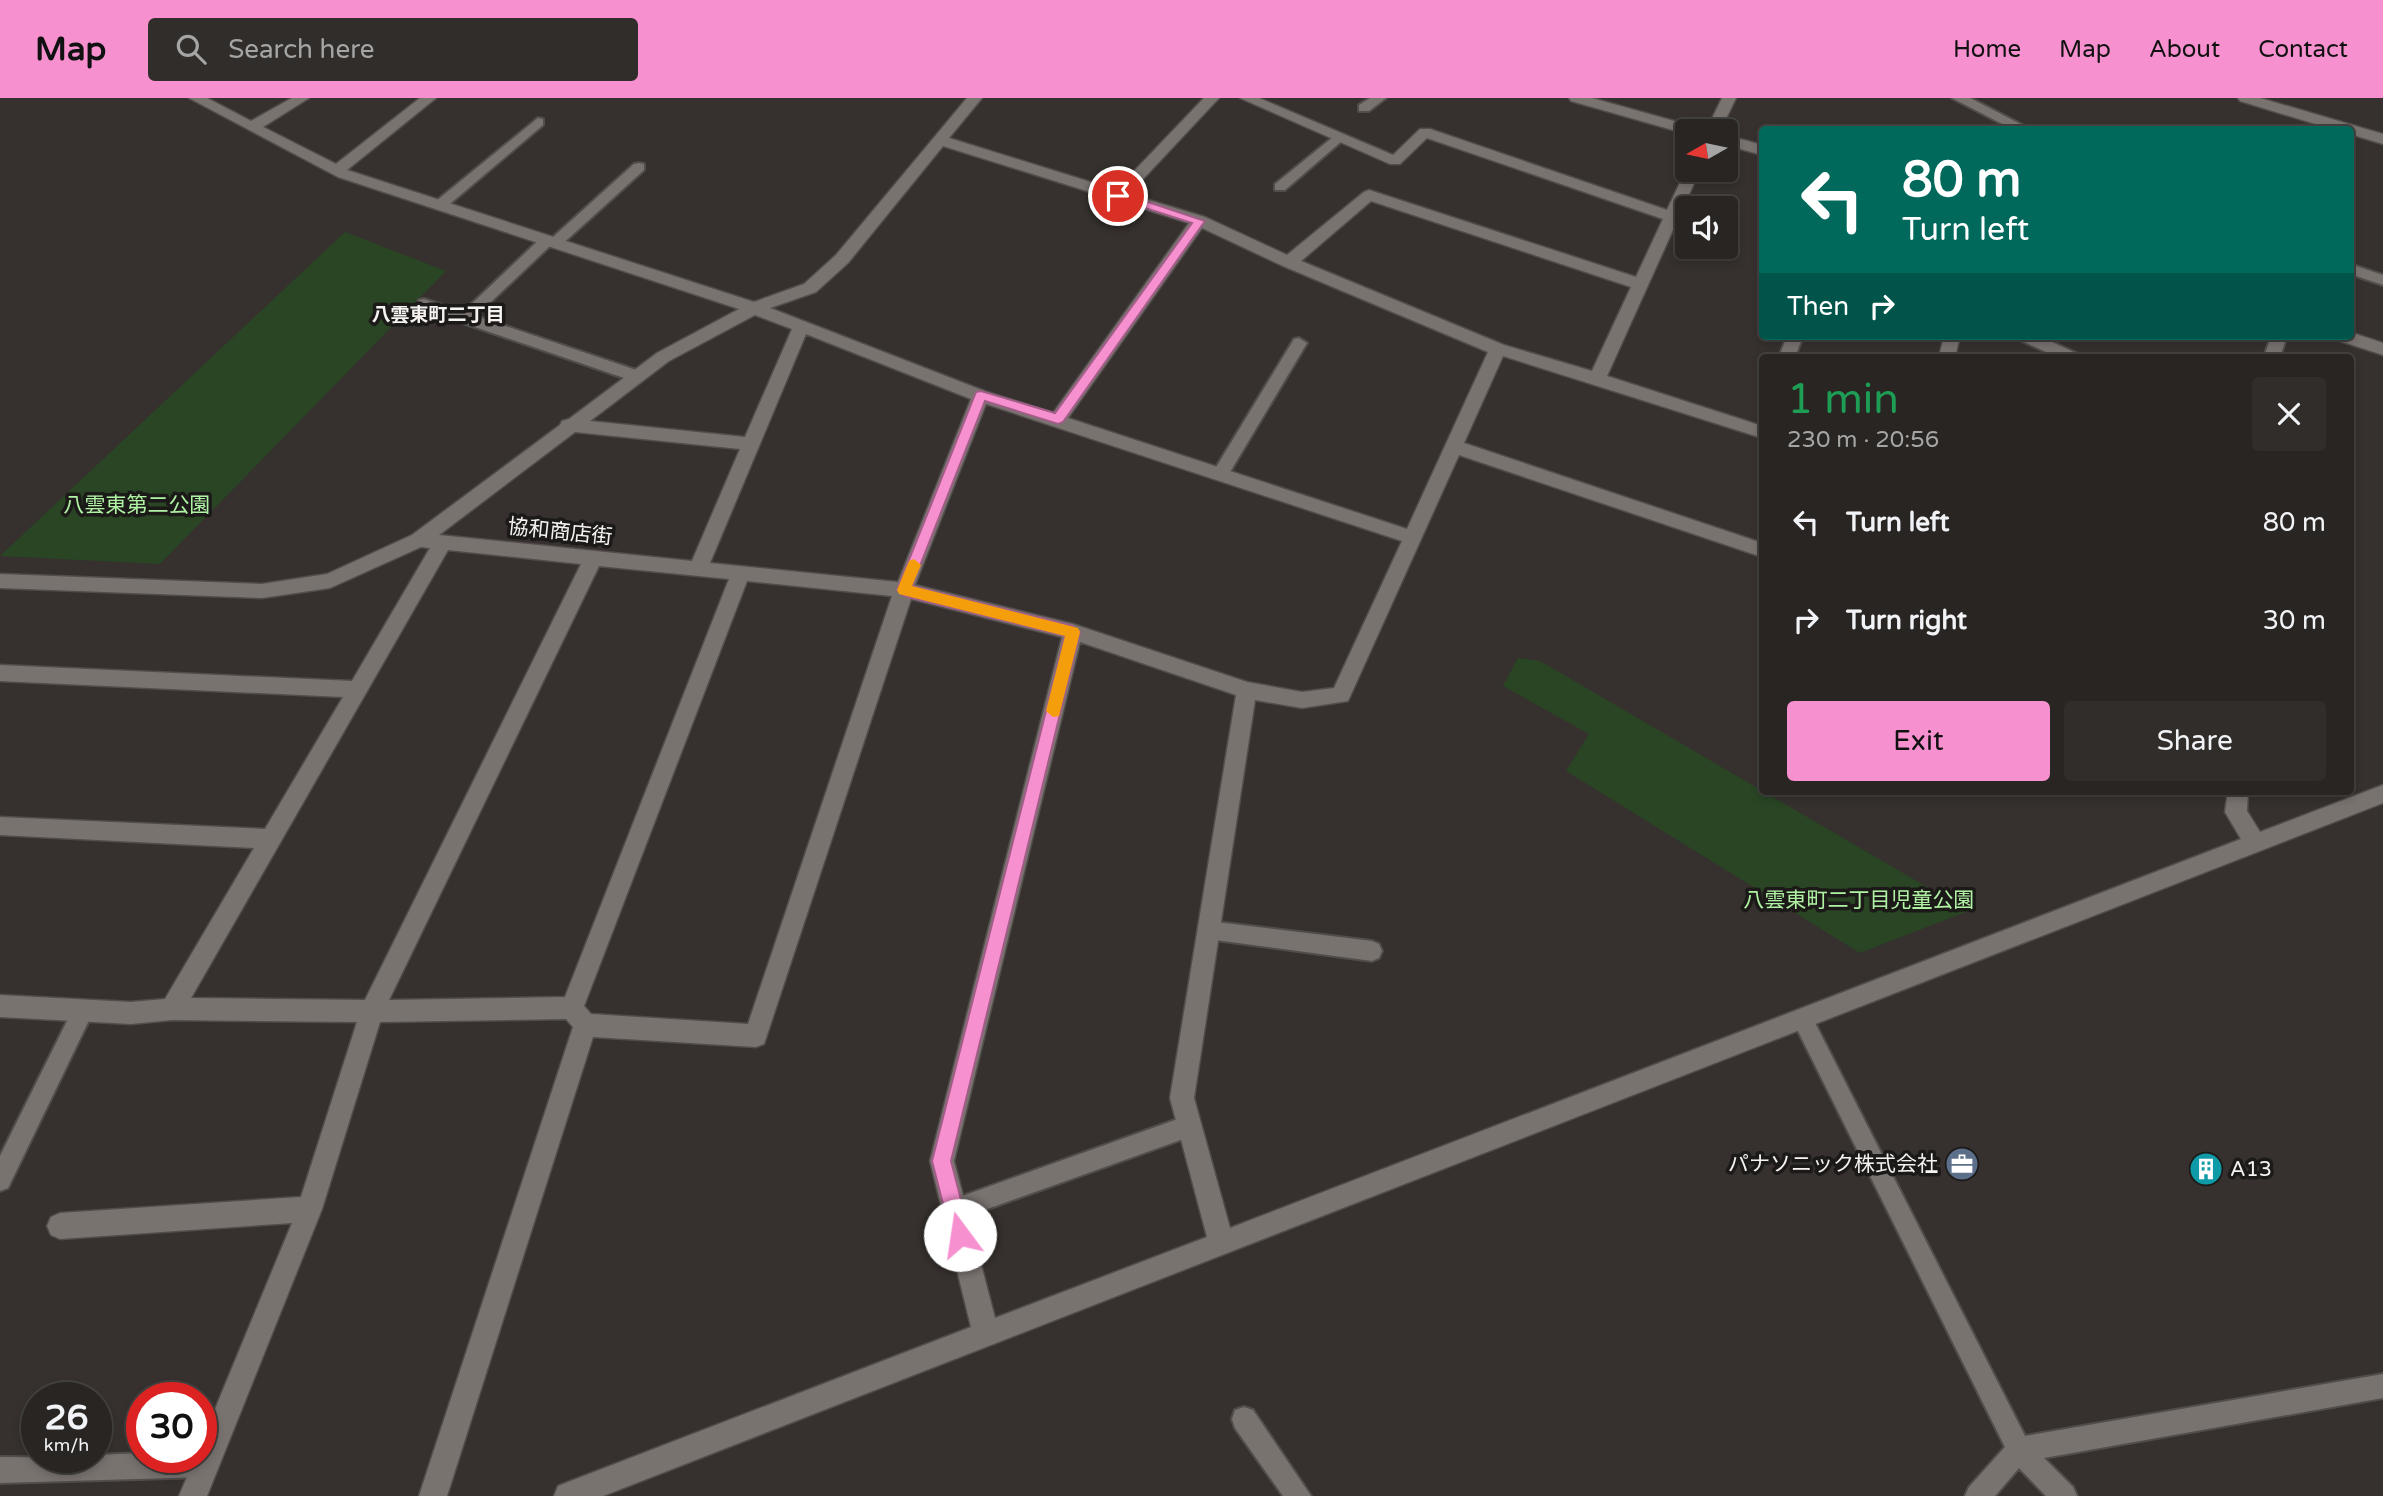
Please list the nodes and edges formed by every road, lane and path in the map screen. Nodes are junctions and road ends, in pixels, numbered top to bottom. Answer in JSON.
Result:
{"nodes":[{"id":1,"x":197,"y":98,"type":"edge"},
{"id":2,"x":302,"y":98,"type":"edge"},
{"id":3,"x":429,"y":98,"type":"edge"},
{"id":4,"x":975,"y":98,"type":"edge"},
{"id":5,"x":1212,"y":98,"type":"edge"},
{"id":6,"x":1247,"y":98,"type":"edge"},
{"id":7,"x":1379,"y":98,"type":"edge"},
{"id":8,"x":1576,"y":98,"type":"edge"},
{"id":9,"x":1729,"y":98,"type":"edge"},
{"id":10,"x":1959,"y":98,"type":"edge"},
{"id":11,"x":2245,"y":98,"type":"edge"},
{"id":12,"x":1364,"y":108,"type":"dead end"},
{"id":13,"x":1719,"y":119,"type":"edge"},
{"id":14,"x":538,"y":122,"type":"dead end"},
{"id":15,"x":1675,"y":126,"type":"edge"},
{"id":16,"x":2017,"y":126,"type":"edge"},
{"id":17,"x":2339,"y":126,"type":"edge"},
{"id":18,"x":251,"y":127,"type":"junction"},
{"id":19,"x":2354,"y":130,"type":"edge"},
{"id":20,"x":1338,"y":136,"type":"junction"},
{"id":21,"x":939,"y":139,"type":"junction"},
{"id":22,"x":2383,"y":139,"type":"edge"},
{"id":23,"x":1738,"y":143,"type":"edge"},
{"id":24,"x":1759,"y":149,"type":"edge"},
{"id":25,"x":639,"y":167,"type":"dead end"},
{"id":26,"x":337,"y":170,"type":"junction"},
{"id":27,"x":1687,"y":182,"type":"edge"},
{"id":28,"x":1280,"y":187,"type":"dead end"},
{"id":29,"x":1118,"y":196,"type":"junction"},
{"id":30,"x":440,"y":205,"type":"junction"},
{"id":31,"x":1670,"y":216,"type":"junction"},
{"id":32,"x":1199,"y":221,"type":"junction"},
{"id":33,"x":551,"y":242,"type":"junction"},
{"id":34,"x":1289,"y":262,"type":"junction"},
{"id":35,"x":2354,"y":270,"type":"edge"},
{"id":36,"x":2383,"y":280,"type":"edge"},
{"id":37,"x":1639,"y":284,"type":"junction"},
{"id":38,"x":424,"y":304,"type":"dead end"},
{"id":39,"x":754,"y":308,"type":"junction"},
{"id":40,"x":465,"y":318,"type":"junction"},
{"id":41,"x":801,"y":326,"type":"junction"},
{"id":42,"x":2034,"y":340,"type":"edge"},
{"id":43,"x":2354,"y":340,"type":"edge"},
{"id":44,"x":1299,"y":343,"type":"dead end"},
{"id":45,"x":1498,"y":349,"type":"junction"},
{"id":46,"x":2383,"y":349,"type":"edge"},
{"id":47,"x":2064,"y":354,"type":"edge"},
{"id":48,"x":636,"y":376,"type":"junction"},
{"id":49,"x":1597,"y":379,"type":"junction"},
{"id":50,"x":981,"y":396,"type":"junction"},
{"id":51,"x":1058,"y":419,"type":"junction"},
{"id":52,"x":568,"y":425,"type":"junction"},
{"id":53,"x":1759,"y":429,"type":"edge"},
{"id":54,"x":751,"y":444,"type":"junction"},
{"id":55,"x":1452,"y":446,"type":"junction"},
{"id":56,"x":1221,"y":473,"type":"junction"},
{"id":57,"x":1411,"y":537,"type":"junction"},
{"id":58,"x":419,"y":540,"type":"junction"},
{"id":59,"x":443,"y":542,"type":"junction"},
{"id":60,"x":1759,"y":549,"type":"edge"},
{"id":61,"x":593,"y":559,"type":"junction"},
{"id":62,"x":697,"y":570,"type":"junction"},
{"id":63,"x":740,"y":575,"type":"junction"},
{"id":64,"x":0,"y":581,"type":"edge"},
{"id":65,"x":904,"y":590,"type":"junction"},
{"id":66,"x":1073,"y":632,"type":"junction"},
{"id":67,"x":0,"y":673,"type":"edge"},
{"id":68,"x":358,"y":689,"type":"junction"},
{"id":69,"x":1247,"y":690,"type":"junction"},
{"id":70,"x":2383,"y":794,"type":"edge"},
{"id":71,"x":2238,"y":795,"type":"edge"},
{"id":72,"x":0,"y":826,"type":"edge"},
{"id":73,"x":271,"y":839,"type":"junction"},
{"id":74,"x":2256,"y":844,"type":"junction"},
{"id":75,"x":1208,"y":930,"type":"junction"},
{"id":76,"x":1372,"y":951,"type":"dead end"},
{"id":77,"x":0,"y":1006,"type":"edge"},
{"id":78,"x":172,"y":1009,"type":"junction"},
{"id":79,"x":83,"y":1010,"type":"junction"},
{"id":80,"x":372,"y":1011,"type":"junction"},
{"id":81,"x":579,"y":1016,"type":"junction"},
{"id":82,"x":1803,"y":1020,"type":"junction"},
{"id":83,"x":1189,"y":1126,"type":"junction"},
{"id":84,"x":0,"y":1180,"type":"edge"},
{"id":85,"x":310,"y":1209,"type":"junction"},
{"id":86,"x":954,"y":1210,"type":"junction"},
{"id":87,"x":60,"y":1226,"type":"dead end"},
{"id":88,"x":1222,"y":1244,"type":"junction"},
{"id":89,"x":986,"y":1336,"type":"junction"},
{"id":90,"x":2383,"y":1386,"type":"edge"},
{"id":91,"x":1244,"y":1419,"type":"dead end"},
{"id":92,"x":217,"y":1437,"type":"edge"},
{"id":93,"x":2019,"y":1450,"type":"junction"},
{"id":94,"x":126,"y":1466,"type":"edge"},
{"id":95,"x":0,"y":1470,"type":"edge"},
{"id":96,"x":202,"y":1473,"type":"edge"},
{"id":97,"x":193,"y":1496,"type":"edge"},
{"id":98,"x":433,"y":1496,"type":"edge"},
{"id":99,"x":568,"y":1496,"type":"edge"},
{"id":100,"x":1298,"y":1496,"type":"edge"},
{"id":101,"x":1978,"y":1496,"type":"edge"},
{"id":102,"x":2064,"y":1496,"type":"edge"}],
"edges":[{"from":1,"to":18,"type":"street"},
{"from":2,"to":18,"type":"street"},
{"from":3,"to":26,"type":"street"},
{"from":4,"to":21,"type":"street"},
{"from":5,"to":29,"type":"street"},
{"from":6,"to":20,"type":"street"},
{"from":7,"to":12,"type":"lane"},
{"from":8,"to":15,"type":"street"},
{"from":9,"to":13,"type":"street"},
{"from":10,"to":16,"type":"lane"},
{"from":11,"to":17,"type":"street"},
{"from":14,"to":30,"type":"lane"},
{"from":18,"to":26,"type":"street"},
{"from":19,"to":22,"type":"street"},
{"from":20,"to":28,"type":"lane"},
{"from":20,"to":31,"type":"street"},
{"from":21,"to":29,"type":"street"},
{"from":21,"to":39,"type":"street"},
{"from":23,"to":24,"type":"street"},
{"from":25,"to":33,"type":"lane"},
{"from":26,"to":30,"type":"street"},
{"from":27,"to":31,"type":"street"},
{"from":29,"to":32,"type":"street"},
{"from":30,"to":33,"type":"street"},
{"from":31,"to":37,"type":"street"},
{"from":32,"to":34,"type":"street"},
{"from":32,"to":51,"type":"street"},
{"from":33,"to":39,"type":"street"},
{"from":33,"to":40,"type":"lane"},
{"from":34,"to":37,"type":"street"},
{"from":34,"to":45,"type":"street"},
{"from":35,"to":36,"type":"lane"},
{"from":37,"to":49,"type":"street"},
{"from":38,"to":40,"type":"lane"},
{"from":39,"to":41,"type":"street"},
{"from":39,"to":48,"type":"street"},
{"from":40,"to":48,"type":"lane"},
{"from":41,"to":50,"type":"street"},
{"from":41,"to":54,"type":"street"},
{"from":42,"to":47,"type":"lane"},
{"from":43,"to":46,"type":"street"},
{"from":44,"to":56,"type":"lane"},
{"from":45,"to":49,"type":"street"},
{"from":45,"to":55,"type":"street"},
{"from":48,"to":52,"type":"street"},
{"from":49,"to":53,"type":"street"},
{"from":50,"to":51,"type":"street"},
{"from":50,"to":65,"type":"street"},
{"from":51,"to":56,"type":"street"},
{"from":52,"to":54,"type":"street"},
{"from":52,"to":58,"type":"street"},
{"from":54,"to":62,"type":"street"},
{"from":55,"to":57,"type":"street"},
{"from":55,"to":60,"type":"street"},
{"from":56,"to":57,"type":"street"},
{"from":57,"to":69,"type":"street","name":"協和商店街"},
{"from":58,"to":59,"type":"street","name":"協和商店街"},
{"from":58,"to":64,"type":"street"},
{"from":59,"to":61,"type":"street","name":"協和商店街"},
{"from":59,"to":68,"type":"street"},
{"from":61,"to":62,"type":"street","name":"協和商店街"},
{"from":61,"to":80,"type":"street"},
{"from":62,"to":63,"type":"street","name":"協和商店街"},
{"from":63,"to":65,"type":"street","name":"協和商店街"},
{"from":63,"to":81,"type":"street"},
{"from":65,"to":66,"type":"street","name":"協和商店街"},
{"from":65,"to":81,"type":"street"},
{"from":66,"to":69,"type":"street","name":"協和商店街"},
{"from":66,"to":86,"type":"street"},
{"from":67,"to":68,"type":"street"},
{"from":68,"to":73,"type":"street"},
{"from":69,"to":75,"type":"street"},
{"from":70,"to":74,"type":"street"},
{"from":71,"to":74,"type":"street"},
{"from":72,"to":73,"type":"street"},
{"from":73,"to":78,"type":"street"},
{"from":74,"to":82,"type":"street"},
{"from":75,"to":76,"type":"lane"},
{"from":75,"to":83,"type":"street"},
{"from":77,"to":79,"type":"street"},
{"from":78,"to":79,"type":"street"},
{"from":78,"to":80,"type":"street"},
{"from":79,"to":84,"type":"lane"},
{"from":80,"to":81,"type":"street"},
{"from":80,"to":85,"type":"street"},
{"from":81,"to":98,"type":"street"},
{"from":82,"to":88,"type":"street"},
{"from":82,"to":93,"type":"lane"},
{"from":83,"to":86,"type":"lane"},
{"from":83,"to":88,"type":"street"},
{"from":85,"to":87,"type":"street"},
{"from":85,"to":92,"type":"street"},
{"from":86,"to":89,"type":"street"},
{"from":88,"to":89,"type":"street"},
{"from":89,"to":99,"type":"street"},
{"from":90,"to":93,"type":"lane"},
{"from":91,"to":100,"type":"lane"},
{"from":93,"to":101,"type":"lane"},
{"from":93,"to":102,"type":"lane"},
{"from":94,"to":95,"type":"lane"},
{"from":96,"to":97,"type":"street"}]}
